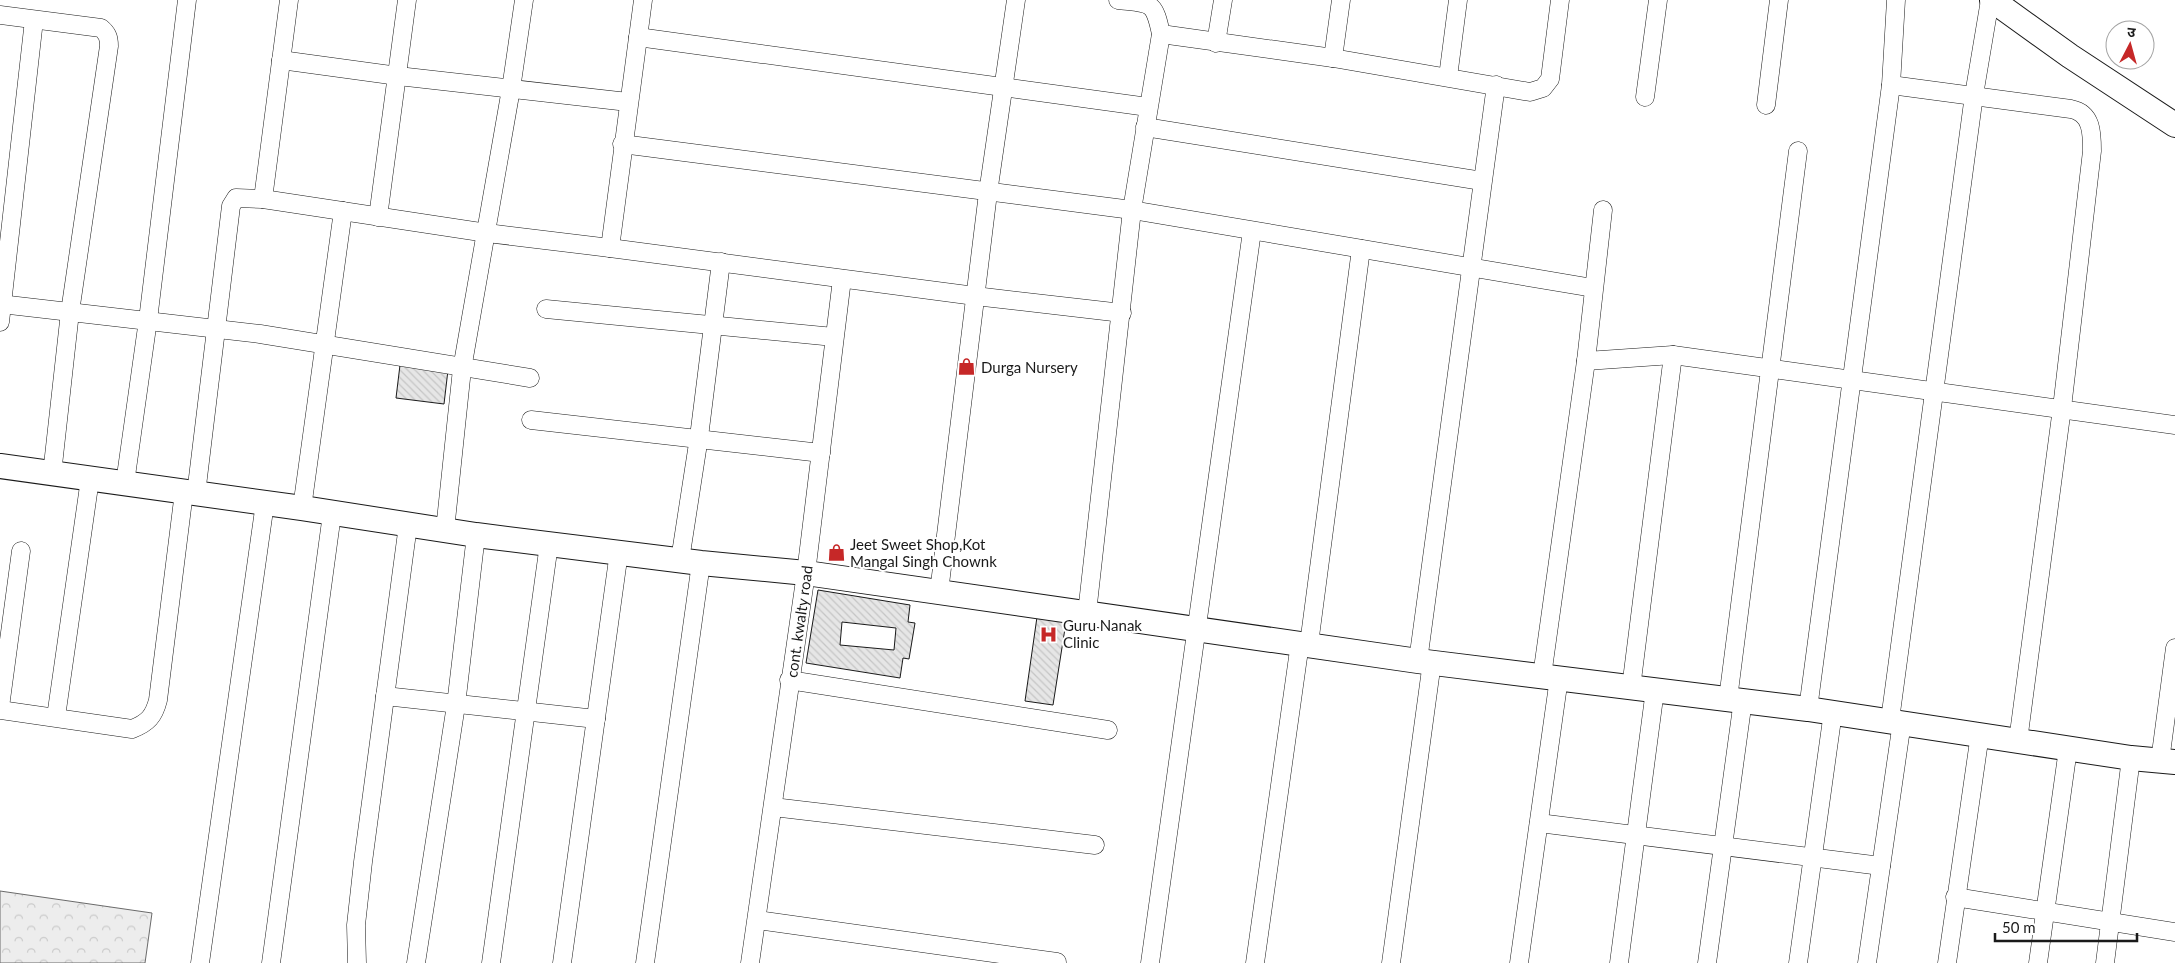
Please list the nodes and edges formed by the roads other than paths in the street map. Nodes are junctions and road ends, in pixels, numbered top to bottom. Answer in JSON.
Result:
{"nodes":[{"id":1,"x":186,"y":0,"type":"edge"},
{"id":2,"x":289,"y":0,"type":"edge"},
{"id":3,"x":407,"y":0,"type":"edge"},
{"id":4,"x":524,"y":0,"type":"edge"},
{"id":5,"x":643,"y":0,"type":"edge"},
{"id":6,"x":1016,"y":0,"type":"edge"},
{"id":7,"x":1118,"y":0,"type":"edge"},
{"id":8,"x":1222,"y":0,"type":"edge"},
{"id":9,"x":1341,"y":0,"type":"edge"},
{"id":10,"x":1458,"y":0,"type":"edge"},
{"id":11,"x":1560,"y":0,"type":"edge"},
{"id":12,"x":1658,"y":0,"type":"edge"},
{"id":13,"x":1779,"y":0,"type":"edge"},
{"id":14,"x":1896,"y":0,"type":"edge"},
{"id":15,"x":1991,"y":0,"type":"edge"},
{"id":16,"x":0,"y":15,"type":"edge"},
{"id":17,"x":34,"y":20,"type":"junction"},
{"id":18,"x":1161,"y":34,"type":"junction"},
{"id":19,"x":638,"y":37,"type":"junction"},
{"id":20,"x":1216,"y":43,"type":"junction"},
{"id":21,"x":1333,"y":58,"type":"junction"},
{"id":22,"x":281,"y":60,"type":"junction"},
{"id":23,"x":398,"y":76,"type":"junction"},
{"id":24,"x":1448,"y":77,"type":"junction"},
{"id":25,"x":1496,"y":85,"type":"junction"},
{"id":26,"x":1891,"y":85,"type":"junction"},
{"id":27,"x":1005,"y":86,"type":"junction"},
{"id":28,"x":511,"y":89,"type":"junction"},
{"id":29,"x":1974,"y":95,"type":"junction"},
{"id":30,"x":1644,"y":97,"type":"dead end"},
{"id":31,"x":628,"y":102,"type":"junction"},
{"id":32,"x":1766,"y":105,"type":"dead end"},
{"id":33,"x":1148,"y":106,"type":"junction"},
{"id":34,"x":2175,"y":125,"type":"edge"},
{"id":35,"x":1145,"y":127,"type":"junction"},
{"id":36,"x":622,"y":144,"type":"junction"},
{"id":37,"x":1798,"y":151,"type":"dead end"},
{"id":38,"x":1482,"y":181,"type":"junction"},
{"id":39,"x":988,"y":193,"type":"junction"},
{"id":40,"x":262,"y":199,"type":"junction"},
{"id":41,"x":1132,"y":210,"type":"junction"},
{"id":42,"x":1603,"y":210,"type":"dead end"},
{"id":43,"x":343,"y":211,"type":"junction"},
{"id":44,"x":378,"y":217,"type":"junction"},
{"id":45,"x":1252,"y":231,"type":"junction"},
{"id":46,"x":487,"y":233,"type":"junction"},
{"id":47,"x":610,"y":248,"type":"junction"},
{"id":48,"x":1361,"y":249,"type":"junction"},
{"id":49,"x":721,"y":262,"type":"junction"},
{"id":50,"x":1470,"y":268,"type":"junction"},
{"id":51,"x":842,"y":279,"type":"junction"},
{"id":52,"x":1593,"y":288,"type":"junction"},
{"id":53,"x":975,"y":296,"type":"junction"},
{"id":54,"x":1,"y":304,"type":"edge"},
{"id":55,"x":546,"y":309,"type":"dead end"},
{"id":56,"x":70,"y":312,"type":"junction"},
{"id":57,"x":1122,"y":314,"type":"junction"},
{"id":58,"x":148,"y":320,"type":"junction"},
{"id":59,"x":0,"y":322,"type":"edge"},
{"id":60,"x":712,"y":325,"type":"junction"},
{"id":61,"x":216,"y":329,"type":"junction"},
{"id":62,"x":834,"y":337,"type":"junction"},
{"id":63,"x":323,"y":343,"type":"junction"},
{"id":64,"x":1673,"y":355,"type":"junction"},
{"id":65,"x":1586,"y":361,"type":"junction"},
{"id":66,"x":1772,"y":368,"type":"junction"},
{"id":67,"x":462,"y":369,"type":"junction"},
{"id":68,"x":530,"y":378,"type":"dead end"},
{"id":69,"x":1853,"y":380,"type":"junction"},
{"id":70,"x":1934,"y":391,"type":"junction"},
{"id":71,"x":2062,"y":408,"type":"junction"},
{"id":72,"x":531,"y":420,"type":"dead end"},
{"id":73,"x":2175,"y":425,"type":"edge"},
{"id":74,"x":699,"y":437,"type":"junction"},
{"id":75,"x":821,"y":452,"type":"junction"},
{"id":76,"x":0,"y":466,"type":"edge"},
{"id":77,"x":52,"y":474,"type":"junction"},
{"id":78,"x":90,"y":479,"type":"junction"},
{"id":79,"x":125,"y":483,"type":"junction"},
{"id":80,"x":190,"y":493,"type":"junction"},
{"id":81,"x":265,"y":503,"type":"junction"},
{"id":82,"x":302,"y":508,"type":"junction"},
{"id":83,"x":332,"y":514,"type":"junction"},
{"id":84,"x":408,"y":525,"type":"junction"},
{"id":85,"x":444,"y":530,"type":"junction"},
{"id":86,"x":476,"y":535,"type":"junction"},
{"id":87,"x":549,"y":544,"type":"junction"},
{"id":88,"x":21,"y":551,"type":"dead end"},
{"id":89,"x":619,"y":552,"type":"junction"},
{"id":90,"x":690,"y":562,"type":"junction"},
{"id":91,"x":806,"y":573,"type":"junction"},
{"id":92,"x":939,"y":592,"type":"junction"},
{"id":93,"x":1087,"y":613,"type":"junction"},
{"id":94,"x":1196,"y":629,"type":"junction"},
{"id":95,"x":1304,"y":644,"type":"junction"},
{"id":96,"x":2175,"y":648,"type":"edge"},
{"id":97,"x":1425,"y":662,"type":"junction"},
{"id":98,"x":1551,"y":677,"type":"junction"},
{"id":99,"x":789,"y":680,"type":"junction"},
{"id":100,"x":1631,"y":688,"type":"junction"},
{"id":101,"x":1655,"y":690,"type":"junction"},
{"id":102,"x":385,"y":696,"type":"junction"},
{"id":103,"x":1736,"y":700,"type":"junction"},
{"id":104,"x":456,"y":705,"type":"junction"},
{"id":105,"x":0,"y":708,"type":"edge"},
{"id":106,"x":1808,"y":708,"type":"junction"},
{"id":107,"x":526,"y":712,"type":"junction"},
{"id":108,"x":1833,"y":712,"type":"junction"},
{"id":109,"x":56,"y":718,"type":"junction"},
{"id":110,"x":596,"y":719,"type":"junction"},
{"id":111,"x":1896,"y":721,"type":"junction"},
{"id":112,"x":1108,"y":730,"type":"dead end"},
{"id":113,"x":1980,"y":734,"type":"junction"},
{"id":114,"x":2018,"y":741,"type":"junction"},
{"id":115,"x":2068,"y":748,"type":"junction"},
{"id":116,"x":2131,"y":758,"type":"junction"},
{"id":117,"x":2167,"y":762,"type":"edge"},
{"id":118,"x":773,"y":807,"type":"junction"},
{"id":119,"x":1539,"y":823,"type":"junction"},
{"id":120,"x":1635,"y":835,"type":"junction"},
{"id":121,"x":1095,"y":845,"type":"dead end"},
{"id":122,"x":1722,"y":846,"type":"junction"},
{"id":123,"x":1812,"y":857,"type":"junction"},
{"id":124,"x":1881,"y":866,"type":"junction"},
{"id":125,"x":1956,"y":897,"type":"junction"},
{"id":126,"x":2045,"y":912,"type":"junction"},
{"id":127,"x":757,"y":920,"type":"junction"},
{"id":128,"x":2110,"y":923,"type":"junction"},
{"id":129,"x":2175,"y":932,"type":"edge"},
{"id":130,"x":1057,"y":962,"type":"dead end"},
{"id":131,"x":200,"y":963,"type":"edge"},
{"id":132,"x":271,"y":963,"type":"edge"},
{"id":133,"x":357,"y":963,"type":"edge"},
{"id":134,"x":416,"y":963,"type":"edge"},
{"id":135,"x":491,"y":963,"type":"edge"},
{"id":136,"x":562,"y":963,"type":"edge"},
{"id":137,"x":645,"y":963,"type":"edge"},
{"id":138,"x":750,"y":963,"type":"edge"},
{"id":139,"x":1150,"y":963,"type":"edge"},
{"id":140,"x":1255,"y":963,"type":"edge"},
{"id":141,"x":1391,"y":963,"type":"edge"},
{"id":142,"x":1519,"y":963,"type":"edge"},
{"id":143,"x":1619,"y":963,"type":"edge"},
{"id":144,"x":1707,"y":963,"type":"edge"},
{"id":145,"x":1798,"y":963,"type":"edge"},
{"id":146,"x":1867,"y":963,"type":"edge"},
{"id":147,"x":1947,"y":963,"type":"edge"},
{"id":148,"x":2038,"y":963,"type":"edge"},
{"id":149,"x":2105,"y":963,"type":"edge"}],
"edges":[{"from":1,"to":58,"type":"street"},
{"from":2,"to":22,"type":"street"},
{"from":3,"to":23,"type":"street"},
{"from":4,"to":28,"type":"street"},
{"from":5,"to":19,"type":"street"},
{"from":6,"to":27,"type":"street"},
{"from":7,"to":18,"type":"street"},
{"from":8,"to":20,"type":"street"},
{"from":9,"to":21,"type":"street"},
{"from":10,"to":24,"type":"street"},
{"from":11,"to":25,"type":"street"},
{"from":12,"to":30,"type":"street"},
{"from":13,"to":32,"type":"street"},
{"from":14,"to":26,"type":"street"},
{"from":15,"to":29,"type":"street"},
{"from":15,"to":34,"type":"street"},
{"from":16,"to":17,"type":"street"},
{"from":17,"to":54,"type":"street"},
{"from":17,"to":56,"type":"street"},
{"from":18,"to":20,"type":"street"},
{"from":18,"to":33,"type":"street"},
{"from":19,"to":27,"type":"street"},
{"from":19,"to":31,"type":"street"},
{"from":20,"to":21,"type":"street"},
{"from":21,"to":24,"type":"street"},
{"from":22,"to":23,"type":"street"},
{"from":22,"to":40,"type":"street"},
{"from":23,"to":28,"type":"street"},
{"from":23,"to":44,"type":"street"},
{"from":24,"to":25,"type":"street"},
{"from":25,"to":38,"type":"street"},
{"from":26,"to":29,"type":"street"},
{"from":26,"to":69,"type":"street"},
{"from":27,"to":33,"type":"street"},
{"from":27,"to":39,"type":"street"},
{"from":28,"to":31,"type":"street"},
{"from":28,"to":46,"type":"street"},
{"from":29,"to":70,"type":"street"},
{"from":29,"to":71,"type":"street"},
{"from":31,"to":36,"type":"street"},
{"from":33,"to":35,"type":"street"},
{"from":35,"to":38,"type":"street"},
{"from":35,"to":41,"type":"street"},
{"from":36,"to":39,"type":"street"},
{"from":36,"to":47,"type":"street"},
{"from":37,"to":66,"type":"street"},
{"from":38,"to":50,"type":"street"},
{"from":39,"to":41,"type":"street"},
{"from":39,"to":53,"type":"street"},
{"from":40,"to":43,"type":"street"},
{"from":40,"to":61,"type":"street"},
{"from":41,"to":45,"type":"street"},
{"from":41,"to":57,"type":"street"},
{"from":42,"to":52,"type":"street"},
{"from":43,"to":44,"type":"street"},
{"from":43,"to":63,"type":"street"},
{"from":44,"to":46,"type":"street"},
{"from":45,"to":48,"type":"street"},
{"from":45,"to":94,"type":"street"},
{"from":46,"to":47,"type":"street"},
{"from":46,"to":67,"type":"street"},
{"from":47,"to":49,"type":"street"},
{"from":48,"to":50,"type":"street"},
{"from":48,"to":95,"type":"street"},
{"from":49,"to":51,"type":"street"},
{"from":49,"to":60,"type":"street"},
{"from":50,"to":52,"type":"street"},
{"from":50,"to":97,"type":"street"},
{"from":51,"to":53,"type":"street"},
{"from":51,"to":62,"type":"street","name":"cont. kwalty road"},
{"from":52,"to":65,"type":"street"},
{"from":53,"to":57,"type":"street"},
{"from":53,"to":92,"type":"street"},
{"from":54,"to":56,"type":"street"},
{"from":54,"to":59,"type":"street"},
{"from":55,"to":60,"type":"street"},
{"from":56,"to":58,"type":"street"},
{"from":56,"to":77,"type":"street"},
{"from":57,"to":93,"type":"street"},
{"from":58,"to":61,"type":"street"},
{"from":58,"to":79,"type":"street"},
{"from":60,"to":62,"type":"street"},
{"from":60,"to":74,"type":"street"},
{"from":61,"to":63,"type":"street"},
{"from":61,"to":80,"type":"street"},
{"from":62,"to":75,"type":"street","name":"cont. kwalty road"},
{"from":63,"to":67,"type":"street"},
{"from":63,"to":82,"type":"street"},
{"from":64,"to":65,"type":"street"},
{"from":64,"to":66,"type":"street"},
{"from":64,"to":100,"type":"street"},
{"from":65,"to":98,"type":"street"},
{"from":66,"to":69,"type":"street"},
{"from":66,"to":103,"type":"street"},
{"from":67,"to":68,"type":"street"},
{"from":67,"to":85,"type":"street"},
{"from":69,"to":70,"type":"street"},
{"from":69,"to":106,"type":"street"},
{"from":70,"to":71,"type":"street"},
{"from":70,"to":111,"type":"street"},
{"from":71,"to":73,"type":"street"},
{"from":71,"to":114,"type":"street"},
{"from":72,"to":74,"type":"street"},
{"from":74,"to":75,"type":"street"},
{"from":74,"to":90,"type":"street"},
{"from":75,"to":91,"type":"street","name":"cont. kwalty road"},
{"from":76,"to":77,"type":"street"},
{"from":77,"to":78,"type":"street"},
{"from":78,"to":79,"type":"street"},
{"from":78,"to":109,"type":"street"},
{"from":79,"to":80,"type":"street"},
{"from":80,"to":81,"type":"street"},
{"from":80,"to":109,"type":"street"},
{"from":81,"to":82,"type":"street"},
{"from":81,"to":131,"type":"street"},
{"from":82,"to":83,"type":"street"},
{"from":83,"to":84,"type":"street"},
{"from":83,"to":132,"type":"street"},
{"from":84,"to":85,"type":"street"},
{"from":84,"to":102,"type":"street"},
{"from":85,"to":86,"type":"street"},
{"from":86,"to":87,"type":"street"},
{"from":86,"to":104,"type":"street"},
{"from":87,"to":89,"type":"street"},
{"from":87,"to":107,"type":"street"},
{"from":88,"to":105,"type":"street"},
{"from":89,"to":90,"type":"street"},
{"from":89,"to":110,"type":"street"},
{"from":90,"to":91,"type":"street"},
{"from":90,"to":137,"type":"street"},
{"from":91,"to":92,"type":"street"},
{"from":91,"to":99,"type":"street","name":"cont. kwalty road"},
{"from":92,"to":93,"type":"street"},
{"from":93,"to":94,"type":"street"},
{"from":94,"to":95,"type":"street"},
{"from":94,"to":139,"type":"street"},
{"from":95,"to":97,"type":"street"},
{"from":95,"to":140,"type":"street"},
{"from":96,"to":117,"type":"street"},
{"from":97,"to":98,"type":"street"},
{"from":97,"to":141,"type":"street"},
{"from":98,"to":100,"type":"street"},
{"from":98,"to":119,"type":"street"},
{"from":99,"to":112,"type":"street"},
{"from":99,"to":118,"type":"street","name":"cont. kwalty road"},
{"from":100,"to":101,"type":"street"},
{"from":101,"to":103,"type":"street"},
{"from":101,"to":120,"type":"street"},
{"from":102,"to":104,"type":"street"},
{"from":102,"to":133,"type":"street"},
{"from":103,"to":106,"type":"street"},
{"from":103,"to":122,"type":"street"},
{"from":104,"to":107,"type":"street"},
{"from":104,"to":134,"type":"street"},
{"from":105,"to":109,"type":"street"},
{"from":106,"to":108,"type":"street"},
{"from":107,"to":110,"type":"street"},
{"from":107,"to":135,"type":"street"},
{"from":108,"to":111,"type":"street"},
{"from":108,"to":123,"type":"street"},
{"from":110,"to":136,"type":"street"},
{"from":111,"to":113,"type":"street"},
{"from":111,"to":124,"type":"street"},
{"from":113,"to":114,"type":"street"},
{"from":113,"to":125,"type":"street"},
{"from":114,"to":115,"type":"street"},
{"from":115,"to":116,"type":"street"},
{"from":115,"to":126,"type":"street"},
{"from":116,"to":117,"type":"street"},
{"from":116,"to":128,"type":"street"},
{"from":118,"to":121,"type":"street"},
{"from":118,"to":127,"type":"street","name":"cont. kwalty road"},
{"from":119,"to":120,"type":"street"},
{"from":119,"to":142,"type":"street"},
{"from":120,"to":122,"type":"street"},
{"from":120,"to":143,"type":"street"},
{"from":122,"to":123,"type":"street"},
{"from":122,"to":144,"type":"street"},
{"from":123,"to":124,"type":"street"},
{"from":123,"to":145,"type":"street"},
{"from":124,"to":146,"type":"street"},
{"from":125,"to":126,"type":"street"},
{"from":125,"to":147,"type":"street"},
{"from":126,"to":128,"type":"street"},
{"from":126,"to":148,"type":"street"},
{"from":127,"to":130,"type":"street"},
{"from":127,"to":138,"type":"street","name":"cont. kwalty road"},
{"from":128,"to":129,"type":"street"},
{"from":128,"to":149,"type":"street"}]}
